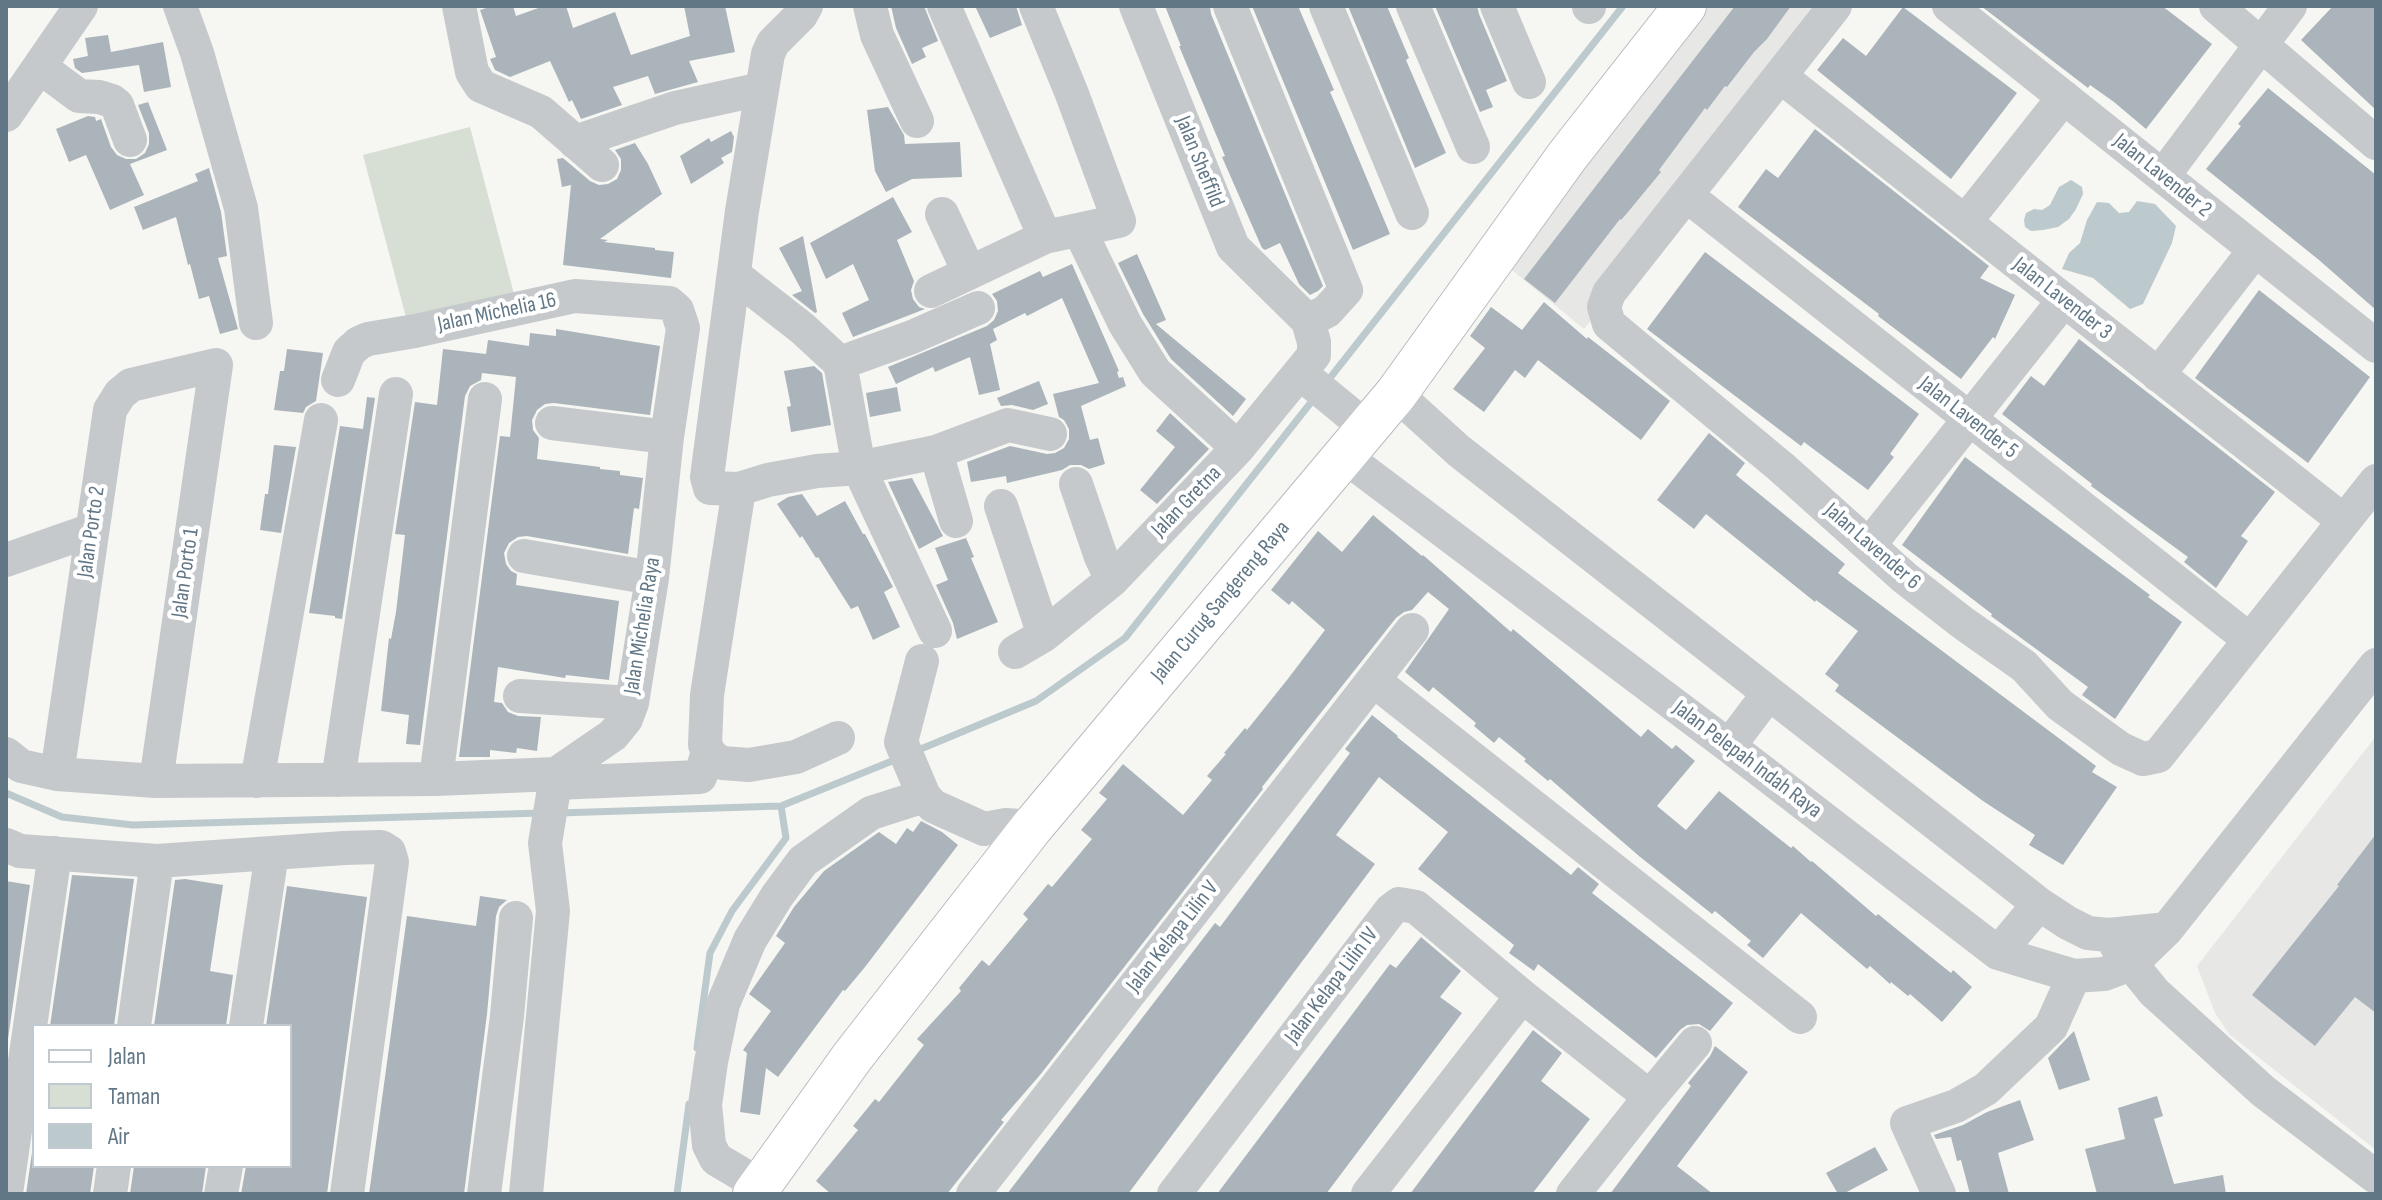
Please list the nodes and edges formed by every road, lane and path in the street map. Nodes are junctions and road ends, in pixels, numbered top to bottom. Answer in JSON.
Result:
{"nodes":[{"id":1,"x":81,"y":6,"type":"edge"},
{"id":2,"x":180,"y":6,"type":"edge"},
{"id":3,"x":459,"y":6,"type":"edge"},
{"id":4,"x":806,"y":6,"type":"edge"},
{"id":5,"x":870,"y":6,"type":"edge"},
{"id":6,"x":944,"y":6,"type":"edge"},
{"id":7,"x":1036,"y":6,"type":"edge"},
{"id":8,"x":1136,"y":6,"type":"edge"},
{"id":9,"x":1230,"y":6,"type":"edge"},
{"id":10,"x":1326,"y":6,"type":"edge"},
{"id":11,"x":1413,"y":6,"type":"edge"},
{"id":12,"x":1497,"y":6,"type":"edge"},
{"id":13,"x":1685,"y":6,"type":"edge"},
{"id":14,"x":1835,"y":6,"type":"edge"},
{"id":15,"x":1949,"y":6,"type":"edge"},
{"id":16,"x":2216,"y":6,"type":"edge"},
{"id":17,"x":2290,"y":6,"type":"edge"},
{"id":18,"x":2261,"y":43,"type":"junction"},
{"id":19,"x":40,"y":67,"type":"junction"},
{"id":20,"x":1780,"y":76,"type":"junction"},
{"id":21,"x":1529,"y":82,"type":"dead end"},
{"id":22,"x":761,"y":89,"type":"junction"},
{"id":23,"x":2064,"y":97,"type":"junction"},
{"id":24,"x":6,"y":115,"type":"edge"},
{"id":25,"x":917,"y":121,"type":"dead end"},
{"id":26,"x":130,"y":140,"type":"dead end"},
{"id":27,"x":575,"y":142,"type":"junction"},
{"id":28,"x":2376,"y":143,"type":"edge"},
{"id":29,"x":1473,"y":147,"type":"dead end"},
{"id":30,"x":602,"y":165,"type":"dead end"},
{"id":31,"x":2163,"y":176,"type":"junction"},
{"id":32,"x":1686,"y":195,"type":"junction"},
{"id":33,"x":1412,"y":213,"type":"dead end"},
{"id":34,"x":942,"y":214,"type":"dead end"},
{"id":35,"x":1965,"y":222,"type":"junction"},
{"id":36,"x":1080,"y":231,"type":"junction"},
{"id":37,"x":1045,"y":237,"type":"junction"},
{"id":38,"x":2255,"y":250,"type":"junction"},
{"id":39,"x":969,"y":272,"type":"junction"},
{"id":40,"x":734,"y":275,"type":"junction"},
{"id":41,"x":931,"y":291,"type":"dead end"},
{"id":42,"x":2064,"y":300,"type":"junction"},
{"id":43,"x":978,"y":308,"type":"dead end"},
{"id":44,"x":677,"y":310,"type":"joint"},
{"id":45,"x":1299,"y":310,"type":"junction"},
{"id":46,"x":256,"y":323,"type":"dead end"},
{"id":47,"x":2376,"y":346,"type":"edge"},
{"id":48,"x":840,"y":363,"type":"junction"},
{"id":49,"x":216,"y":365,"type":"joint"},
{"id":50,"x":2158,"y":375,"type":"junction"},
{"id":51,"x":338,"y":380,"type":"dead end"},
{"id":52,"x":1308,"y":380,"type":"junction"},
{"id":53,"x":396,"y":394,"type":"dead end"},
{"id":54,"x":1396,"y":394,"type":"junction"},
{"id":55,"x":485,"y":399,"type":"dead end"},
{"id":56,"x":1969,"y":418,"type":"junction"},
{"id":57,"x":321,"y":420,"type":"dead end"},
{"id":58,"x":552,"y":423,"type":"dead end"},
{"id":59,"x":1050,"y":434,"type":"dead end"},
{"id":60,"x":1356,"y":434,"type":"junction"},
{"id":61,"x":667,"y":437,"type":"junction"},
{"id":62,"x":1238,"y":448,"type":"junction"},
{"id":63,"x":936,"y":452,"type":"junction"},
{"id":64,"x":859,"y":468,"type":"junction"},
{"id":65,"x":2376,"y":481,"type":"edge"},
{"id":66,"x":1076,"y":484,"type":"dead end"},
{"id":67,"x":739,"y":489,"type":"junction"},
{"id":68,"x":1001,"y":506,"type":"dead end"},
{"id":69,"x":956,"y":521,"type":"dead end"},
{"id":70,"x":2344,"y":521,"type":"junction"},
{"id":71,"x":92,"y":530,"type":"junction"},
{"id":72,"x":1870,"y":544,"type":"junction"},
{"id":73,"x":524,"y":556,"type":"dead end"},
{"id":74,"x":6,"y":560,"type":"edge"},
{"id":75,"x":652,"y":578,"type":"junction"},
{"id":76,"x":1112,"y":580,"type":"junction"},
{"id":77,"x":1412,"y":630,"type":"dead end"},
{"id":78,"x":1044,"y":635,"type":"junction"},
{"id":79,"x":2250,"y":640,"type":"junction"},
{"id":80,"x":1015,"y":652,"type":"dead end"},
{"id":81,"x":2376,"y":665,"type":"edge"},
{"id":82,"x":1373,"y":680,"type":"junction"},
{"id":83,"x":1769,"y":693,"type":"junction"},
{"id":84,"x":520,"y":696,"type":"dead end"},
{"id":85,"x":632,"y":703,"type":"junction"},
{"id":86,"x":838,"y":738,"type":"dead end"},
{"id":87,"x":1729,"y":746,"type":"junction"},
{"id":88,"x":708,"y":752,"type":"junction"},
{"id":89,"x":6,"y":754,"type":"edge"},
{"id":90,"x":57,"y":774,"type":"junction"},
{"id":91,"x":436,"y":779,"type":"junction"},
{"id":92,"x":338,"y":780,"type":"junction"},
{"id":93,"x":156,"y":781,"type":"junction"},
{"id":94,"x":257,"y":781,"type":"junction"},
{"id":95,"x":555,"y":782,"type":"junction"},
{"id":96,"x":919,"y":786,"type":"junction"},
{"id":97,"x":1032,"y":827,"type":"junction"},
{"id":98,"x":6,"y":845,"type":"edge"},
{"id":99,"x":55,"y":853,"type":"junction"},
{"id":100,"x":272,"y":853,"type":"junction"},
{"id":101,"x":157,"y":861,"type":"junction"},
{"id":102,"x":2039,"y":904,"type":"junction"},
{"id":103,"x":516,"y":918,"type":"dead end"},
{"id":104,"x":2167,"y":929,"type":"junction"},
{"id":105,"x":2109,"y":935,"type":"junction"},
{"id":106,"x":1998,"y":953,"type":"junction"},
{"id":107,"x":2131,"y":964,"type":"junction"},
{"id":108,"x":2074,"y":976,"type":"junction"},
{"id":109,"x":1522,"y":996,"type":"junction"},
{"id":110,"x":1800,"y":1017,"type":"dead end"},
{"id":111,"x":134,"y":1024,"type":"edge"},
{"id":112,"x":246,"y":1024,"type":"edge"},
{"id":113,"x":1695,"y":1043,"type":"dead end"},
{"id":114,"x":1650,"y":1097,"type":"junction"},
{"id":115,"x":114,"y":1168,"type":"edge"},
{"id":116,"x":226,"y":1168,"type":"edge"},
{"id":117,"x":2376,"y":1180,"type":"edge"},
{"id":118,"x":757,"y":1190,"type":"edge"},
{"id":119,"x":6,"y":1193,"type":"edge"},
{"id":120,"x":110,"y":1194,"type":"edge"},
{"id":121,"x":221,"y":1194,"type":"edge"},
{"id":122,"x":347,"y":1194,"type":"edge"},
{"id":123,"x":484,"y":1194,"type":"edge"},
{"id":124,"x":526,"y":1194,"type":"edge"},
{"id":125,"x":973,"y":1194,"type":"edge"},
{"id":126,"x":1174,"y":1194,"type":"edge"},
{"id":127,"x":1368,"y":1194,"type":"edge"},
{"id":128,"x":1573,"y":1194,"type":"edge"},
{"id":129,"x":1939,"y":1194,"type":"edge"},
{"id":130,"x":2362,"y":1194,"type":"edge"}],
"edges":[{"from":1,"to":19,"type":"street"},
{"from":2,"to":46,"type":"street"},
{"from":3,"to":27,"type":"street"},
{"from":4,"to":22,"type":"street"},
{"from":5,"to":25,"type":"street"},
{"from":6,"to":37,"type":"street"},
{"from":7,"to":36,"type":"street"},
{"from":8,"to":45,"type":"street","name":"Jalan Sheffild"},
{"from":9,"to":45,"type":"street"},
{"from":10,"to":33,"type":"street"},
{"from":11,"to":29,"type":"street"},
{"from":12,"to":21,"type":"street"},
{"from":13,"to":54,"type":"main road","name":"Jalan Curug Sangereng Raya"},
{"from":14,"to":20,"type":"street"},
{"from":15,"to":23,"type":"street","name":"Jalan Lavender 2"},
{"from":16,"to":18,"type":"street"},
{"from":17,"to":18,"type":"street"},
{"from":18,"to":28,"type":"street"},
{"from":18,"to":31,"type":"street"},
{"from":19,"to":24,"type":"street"},
{"from":19,"to":26,"type":"street"},
{"from":20,"to":32,"type":"street"},
{"from":20,"to":35,"type":"street","name":"Jalan Lavender 3"},
{"from":22,"to":27,"type":"street"},
{"from":22,"to":40,"type":"street"},
{"from":23,"to":31,"type":"street","name":"Jalan Lavender 2"},
{"from":23,"to":35,"type":"street"},
{"from":27,"to":30,"type":"street"},
{"from":31,"to":38,"type":"street","name":"Jalan Lavender 2"},
{"from":32,"to":56,"type":"street","name":"Jalan Lavender 5"},
{"from":32,"to":72,"type":"street","name":"Jalan Lavender 6"},
{"from":34,"to":39,"type":"street"},
{"from":35,"to":42,"type":"street","name":"Jalan Lavender 3"},
{"from":36,"to":37,"type":"street"},
{"from":36,"to":62,"type":"street"},
{"from":37,"to":39,"type":"street"},
{"from":38,"to":47,"type":"street","name":"Jalan Lavender 2"},
{"from":38,"to":50,"type":"street"},
{"from":39,"to":41,"type":"street"},
{"from":40,"to":48,"type":"street"},
{"from":40,"to":67,"type":"street"},
{"from":42,"to":50,"type":"street","name":"Jalan Lavender 3"},
{"from":42,"to":56,"type":"street"},
{"from":43,"to":48,"type":"street"},
{"from":44,"to":51,"type":"street","name":"Jalan Michelia 16"},
{"from":44,"to":61,"type":"street","name":"Jalan Michelia Raya"},
{"from":45,"to":52,"type":"street","name":"Jalan Gretna"},
{"from":48,"to":64,"type":"street"},
{"from":49,"to":71,"type":"street","name":"Jalan Porto 2"},
{"from":49,"to":93,"type":"street","name":"Jalan Porto 1"},
{"from":50,"to":70,"type":"street","name":"Jalan Lavender 3"},
{"from":52,"to":60,"type":"street","name":"Jalan Pelepah Indah Raya"},
{"from":52,"to":62,"type":"street","name":"Jalan Gretna"},
{"from":53,"to":92,"type":"street"},
{"from":54,"to":60,"type":"main road","name":"Jalan Curug Sangereng Raya"},
{"from":54,"to":83,"type":"street"},
{"from":55,"to":91,"type":"street"},
{"from":56,"to":72,"type":"street"},
{"from":56,"to":79,"type":"street","name":"Jalan Lavender 5"},
{"from":57,"to":94,"type":"street"},
{"from":58,"to":61,"type":"street"},
{"from":59,"to":63,"type":"street"},
{"from":60,"to":87,"type":"street","name":"Jalan Pelepah Indah Raya"},
{"from":60,"to":97,"type":"main road","name":"Jalan Curug Sangereng Raya"},
{"from":61,"to":75,"type":"street","name":"Jalan Michelia Raya"},
{"from":62,"to":76,"type":"street","name":"Jalan Gretna"},
{"from":63,"to":64,"type":"street"},
{"from":63,"to":69,"type":"street"},
{"from":64,"to":67,"type":"street"},
{"from":64,"to":96,"type":"street"},
{"from":65,"to":70,"type":"street"},
{"from":66,"to":76,"type":"street"},
{"from":67,"to":88,"type":"street"},
{"from":68,"to":78,"type":"street"},
{"from":70,"to":79,"type":"street"},
{"from":71,"to":74,"type":"street"},
{"from":71,"to":90,"type":"street","name":"Jalan Porto 2"},
{"from":72,"to":79,"type":"street","name":"Jalan Lavender 6"},
{"from":73,"to":75,"type":"street"},
{"from":75,"to":85,"type":"street","name":"Jalan Michelia Raya"},
{"from":76,"to":78,"type":"street","name":"Jalan Gretna"},
{"from":77,"to":82,"type":"street","name":"Jalan Kelapa Lilin V"},
{"from":78,"to":80,"type":"street","name":"Jalan Gretna"},
{"from":81,"to":104,"type":"street","name":"Jalan Pelepah Indah Raya"},
{"from":82,"to":110,"type":"street"},
{"from":82,"to":125,"type":"street","name":"Jalan Kelapa Lilin V"},
{"from":83,"to":87,"type":"street"},
{"from":83,"to":102,"type":"street"},
{"from":84,"to":85,"type":"street"},
{"from":85,"to":95,"type":"street","name":"Jalan Michelia Raya"},
{"from":86,"to":88,"type":"street"},
{"from":87,"to":106,"type":"street","name":"Jalan Pelepah Indah Raya"},
{"from":88,"to":95,"type":"street"},
{"from":89,"to":90,"type":"street"},
{"from":90,"to":93,"type":"street"},
{"from":91,"to":92,"type":"street"},
{"from":91,"to":95,"type":"street"},
{"from":92,"to":94,"type":"street"},
{"from":93,"to":94,"type":"street"},
{"from":95,"to":124,"type":"street"},
{"from":96,"to":97,"type":"street"},
{"from":96,"to":118,"type":"street"},
{"from":97,"to":118,"type":"main road","name":"Jalan Curug Sangereng Raya"},
{"from":98,"to":99,"type":"street"},
{"from":99,"to":101,"type":"street"},
{"from":99,"to":119,"type":"street"},
{"from":100,"to":101,"type":"street"},
{"from":100,"to":112,"type":"street"},
{"from":100,"to":122,"type":"street"},
{"from":101,"to":111,"type":"street"},
{"from":102,"to":105,"type":"street"},
{"from":102,"to":106,"type":"street"},
{"from":103,"to":123,"type":"street"},
{"from":104,"to":105,"type":"street"},
{"from":104,"to":107,"type":"street","name":"Jalan Pelepah Indah Raya"},
{"from":105,"to":107,"type":"street"},
{"from":106,"to":108,"type":"street","name":"Jalan Pelepah Indah Raya"},
{"from":107,"to":108,"type":"street","name":"Jalan Pelepah Indah Raya"},
{"from":107,"to":117,"type":"street"},
{"from":108,"to":129,"type":"street"},
{"from":109,"to":114,"type":"street"},
{"from":109,"to":126,"type":"street","name":"Jalan Kelapa Lilin IV"},
{"from":109,"to":127,"type":"street"},
{"from":113,"to":114,"type":"street"},
{"from":114,"to":128,"type":"street"},
{"from":115,"to":120,"type":"street"},
{"from":116,"to":121,"type":"street"},
{"from":117,"to":130,"type":"street"}]}
